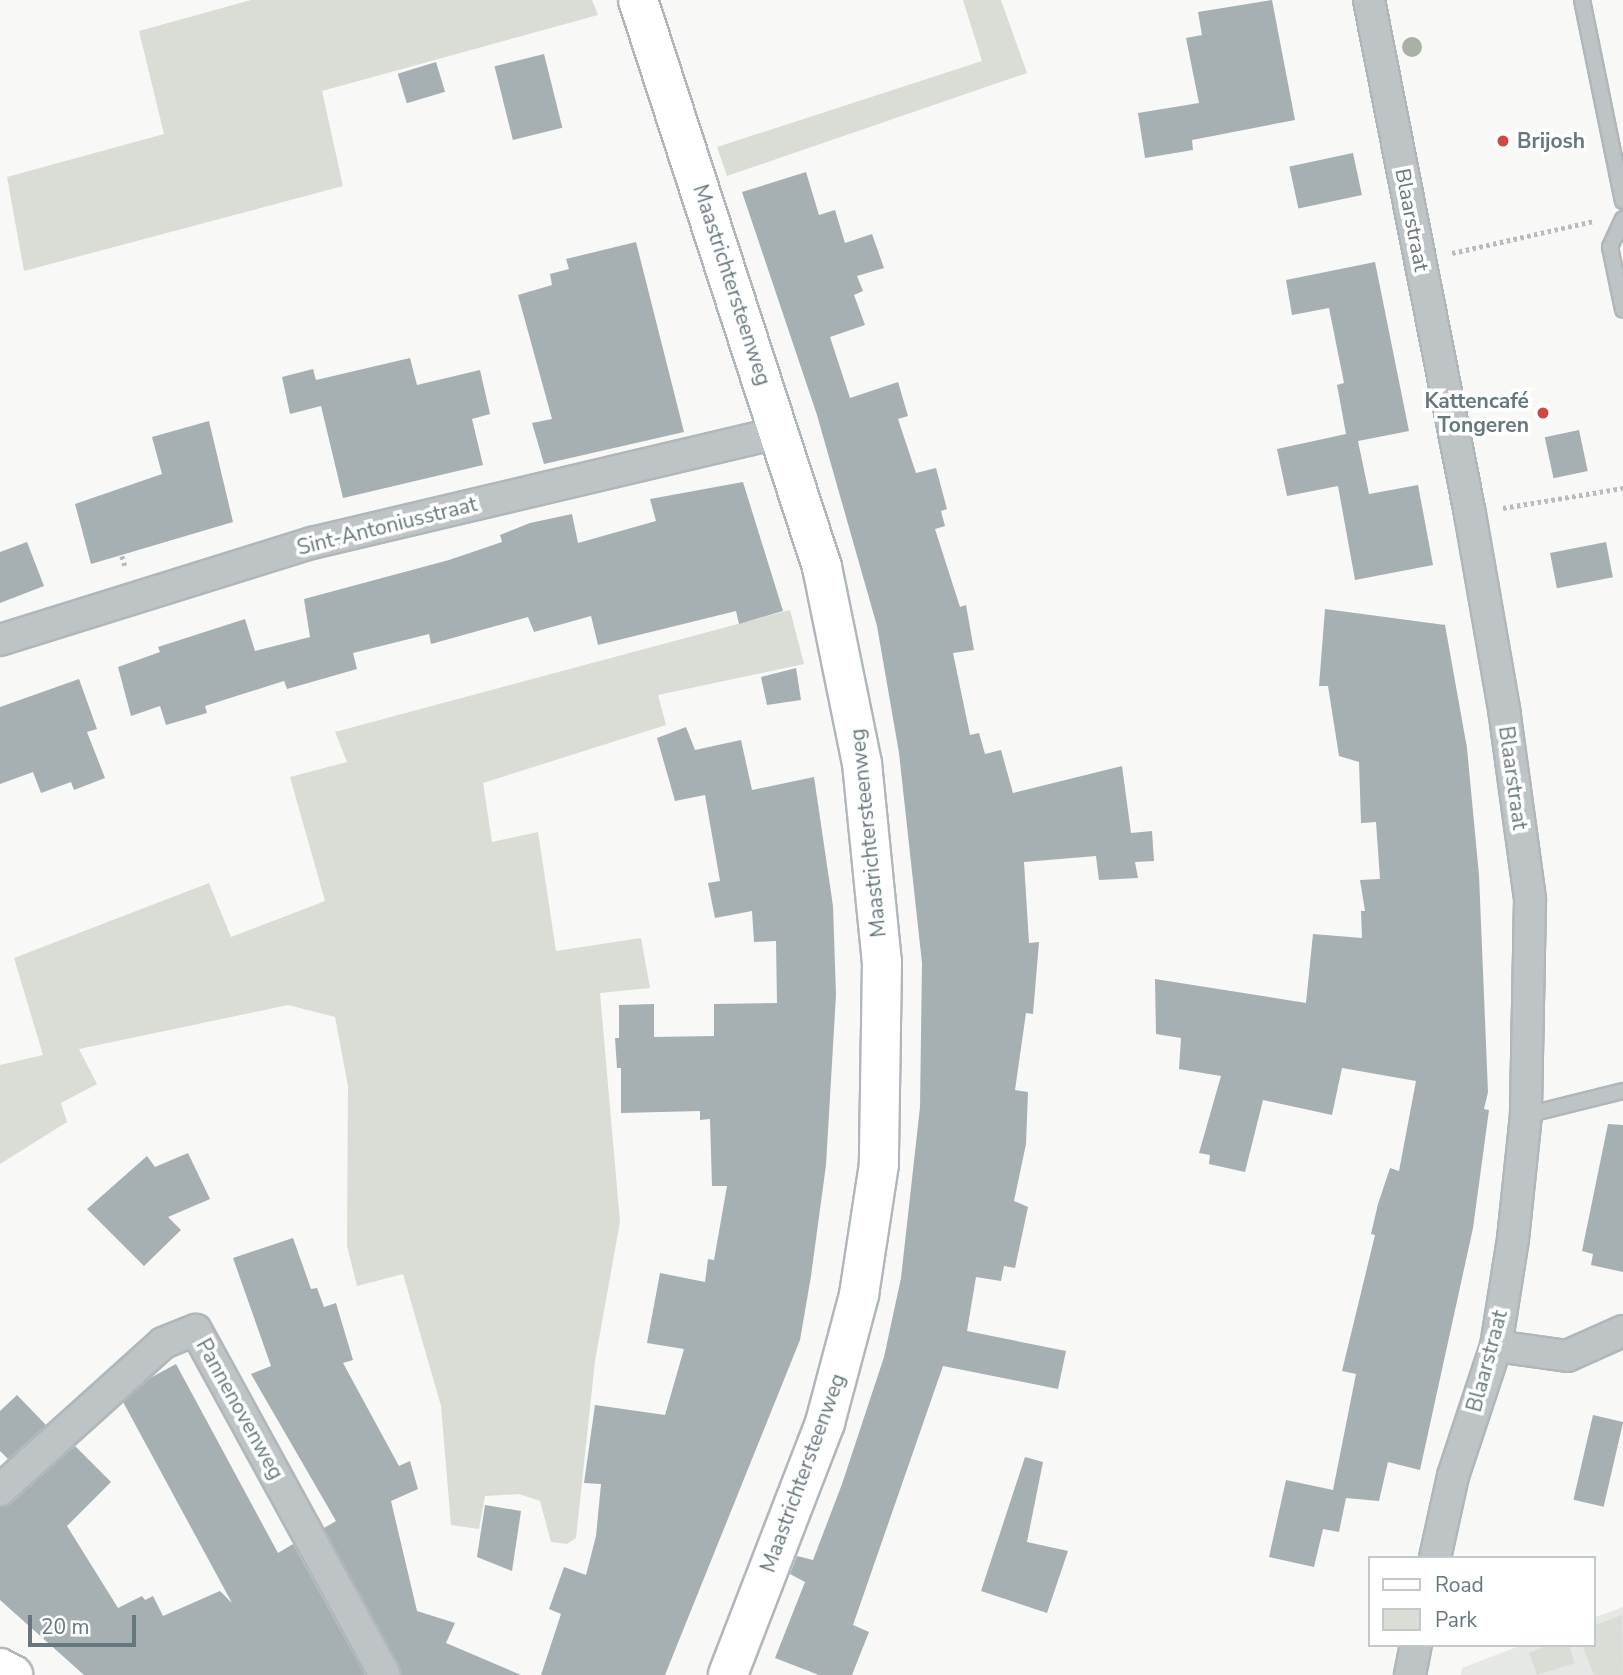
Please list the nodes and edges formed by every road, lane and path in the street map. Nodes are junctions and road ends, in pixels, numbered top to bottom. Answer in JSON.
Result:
{"nodes":[{"id":1,"x":638,"y":0,"type":"edge"},
{"id":2,"x":1368,"y":0,"type":"edge"},
{"id":3,"x":1582,"y":0,"type":"edge"},
{"id":4,"x":1623,"y":201,"type":"edge"},
{"id":5,"x":1623,"y":219,"type":"edge"},
{"id":6,"x":1596,"y":220,"type":"dead end"},
{"id":7,"x":1420,"y":260,"type":"junction"},
{"id":8,"x":1623,"y":310,"type":"edge"},
{"id":9,"x":780,"y":432,"type":"junction"},
{"id":10,"x":1623,"y":488,"type":"edge"},
{"id":11,"x":1470,"y":514,"type":"junction"},
{"id":12,"x":122,"y":556,"type":"dead end"},
{"id":13,"x":125,"y":567,"type":"dead end"},
{"id":14,"x":0,"y":640,"type":"edge"},
{"id":15,"x":1623,"y":1091,"type":"edge"},
{"id":16,"x":1526,"y":1115,"type":"junction"},
{"id":17,"x":1623,"y":1331,"type":"edge"},
{"id":18,"x":1496,"y":1346,"type":"junction"},
{"id":19,"x":0,"y":1490,"type":"edge"},
{"id":20,"x":1435,"y":1556,"type":"edge"},
{"id":21,"x":1416,"y":1647,"type":"edge"},
{"id":22,"x":0,"y":1668,"type":"edge"},
{"id":23,"x":13,"y":1675,"type":"edge"},
{"id":24,"x":385,"y":1675,"type":"edge"},
{"id":25,"x":728,"y":1675,"type":"edge"},
{"id":26,"x":1410,"y":1675,"type":"edge"}],
"edges":[{"from":1,"to":9,"type":"main road","name":"Maastrichtersteenweg"},
{"from":2,"to":7,"type":"street","name":"Blaarstraat"},
{"from":3,"to":4,"type":"lane"},
{"from":5,"to":8,"type":"lane"},
{"from":6,"to":7,"type":"path"},
{"from":7,"to":11,"type":"street","name":"Blaarstraat"},
{"from":9,"to":14,"type":"street","name":"Sint-Antoniusstraat"},
{"from":9,"to":25,"type":"main road","name":"Maastrichtersteenweg"},
{"from":10,"to":11,"type":"path"},
{"from":11,"to":16,"type":"street","name":"Blaarstraat"},
{"from":12,"to":13,"type":"path"},
{"from":15,"to":16,"type":"lane"},
{"from":16,"to":18,"type":"street","name":"Blaarstraat"},
{"from":17,"to":18,"type":"street"},
{"from":18,"to":20,"type":"street","name":"Blaarstraat"},
{"from":19,"to":24,"type":"street","name":"Pannenovenweg"},
{"from":21,"to":26,"type":"street"},
{"from":22,"to":23,"type":"main road"}]}
